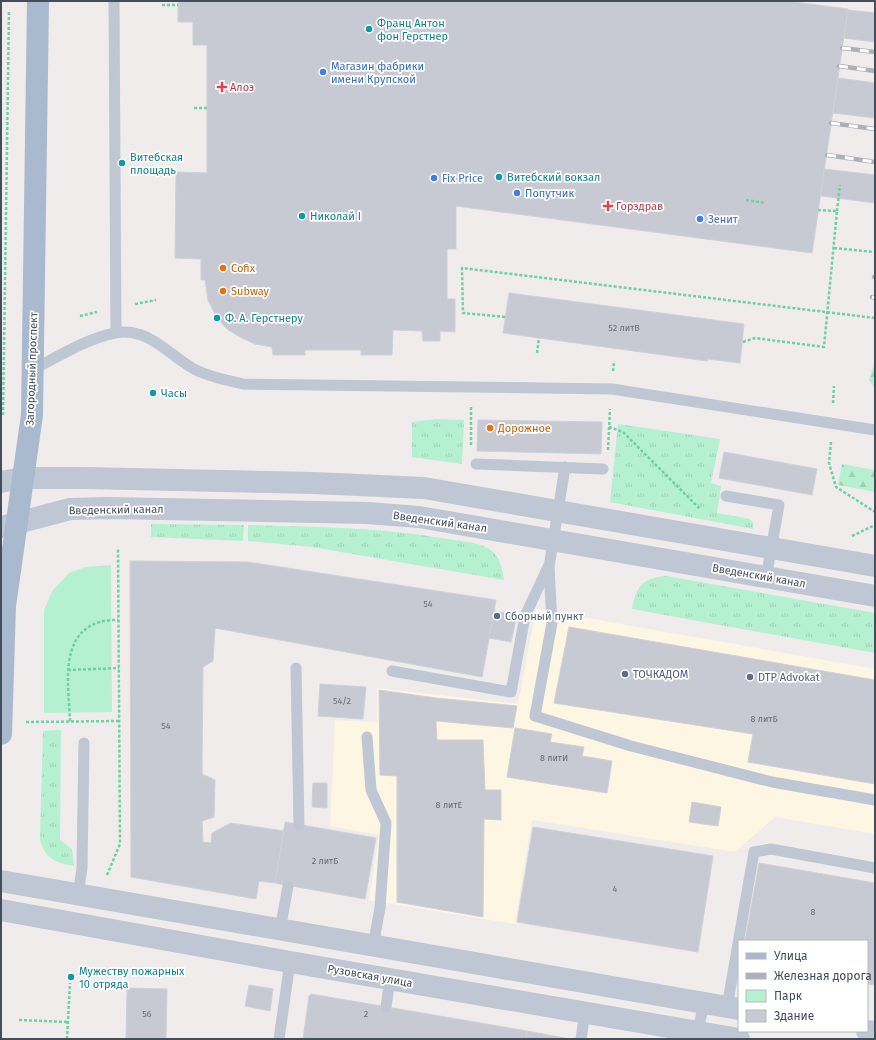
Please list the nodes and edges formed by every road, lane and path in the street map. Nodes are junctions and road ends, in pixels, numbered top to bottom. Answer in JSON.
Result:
{"nodes":[{"id":1,"x":38,"y":1,"type":"edge"},
{"id":2,"x":114,"y":1,"type":"edge"},
{"id":3,"x":162,"y":5,"type":"dead end"},
{"id":4,"x":178,"y":5,"type":"dead end"},
{"id":5,"x":10,"y":11,"type":"dead end"},
{"id":6,"x":194,"y":108,"type":"dead end"},
{"id":7,"x":207,"y":108,"type":"dead end"},
{"id":8,"x":840,"y":185,"type":"dead end"},
{"id":9,"x":746,"y":200,"type":"dead end"},
{"id":10,"x":765,"y":203,"type":"dead end"},
{"id":11,"x":818,"y":210,"type":"dead end"},
{"id":12,"x":837,"y":211,"type":"junction"},
{"id":13,"x":834,"y":248,"type":"junction"},
{"id":14,"x":875,"y":252,"type":"edge"},
{"id":15,"x":827,"y":313,"type":"junction"},
{"id":16,"x":505,"y":317,"type":"dead end"},
{"id":17,"x":875,"y":318,"type":"edge"},
{"id":18,"x":116,"y":332,"type":"junction"},
{"id":19,"x":539,"y":338,"type":"dead end"},
{"id":20,"x":743,"y":342,"type":"dead end"},
{"id":21,"x":537,"y":353,"type":"dead end"},
{"id":22,"x":614,"y":361,"type":"dead end"},
{"id":23,"x":34,"y":369,"type":"junction"},
{"id":24,"x":834,"y":386,"type":"dead end"},
{"id":25,"x":612,"y":389,"type":"junction"},
{"id":26,"x":3,"y":415,"type":"dead end"},
{"id":27,"x":471,"y":420,"type":"dead end"},
{"id":28,"x":832,"y":422,"type":"junction"},
{"id":29,"x":609,"y":427,"type":"junction"},
{"id":30,"x":875,"y":430,"type":"edge"},
{"id":31,"x":470,"y":451,"type":"dead end"},
{"id":32,"x":476,"y":464,"type":"dead end"},
{"id":33,"x":564,"y":467,"type":"junction"},
{"id":34,"x":604,"y":469,"type":"joint"},
{"id":35,"x":23,"y":478,"type":"junction"},
{"id":36,"x":1,"y":482,"type":"edge"},
{"id":37,"x":726,"y":496,"type":"joint"},
{"id":38,"x":692,"y":508,"type":"dead end"},
{"id":39,"x":700,"y":509,"type":"junction"},
{"id":40,"x":557,"y":511,"type":"junction"},
{"id":41,"x":875,"y":512,"type":"edge"},
{"id":42,"x":9,"y":525,"type":"edge"},
{"id":43,"x":553,"y":540,"type":"junction"},
{"id":44,"x":118,"y":548,"type":"dead end"},
{"id":45,"x":772,"y":548,"type":"junction"},
{"id":46,"x":875,"y":566,"type":"edge"},
{"id":47,"x":549,"y":567,"type":"junction"},
{"id":48,"x":766,"y":578,"type":"junction"},
{"id":49,"x":875,"y":596,"type":"edge"},
{"id":50,"x":118,"y":620,"type":"junction"},
{"id":51,"x":119,"y":668,"type":"junction"},
{"id":52,"x":296,"y":668,"type":"dead end"},
{"id":53,"x":68,"y":670,"type":"junction"},
{"id":54,"x":392,"y":671,"type":"dead end"},
{"id":55,"x":70,"y":721,"type":"junction"},
{"id":56,"x":120,"y":721,"type":"junction"},
{"id":57,"x":26,"y":722,"type":"dead end"},
{"id":58,"x":1,"y":734,"type":"edge"},
{"id":59,"x":367,"y":737,"type":"dead end"},
{"id":60,"x":84,"y":743,"type":"dead end"},
{"id":61,"x":875,"y":800,"type":"edge"},
{"id":62,"x":299,"y":825,"type":"dead end"},
{"id":63,"x":875,"y":868,"type":"edge"},
{"id":64,"x":108,"y":872,"type":"dead end"},
{"id":65,"x":1,"y":881,"type":"edge"},
{"id":66,"x":288,"y":886,"type":"dead end"},
{"id":67,"x":78,"y":894,"type":"junction"},
{"id":68,"x":1,"y":910,"type":"edge"},
{"id":69,"x":280,"y":930,"type":"junction"},
{"id":70,"x":742,"y":940,"type":"edge"},
{"id":71,"x":373,"y":946,"type":"junction"},
{"id":72,"x":290,"y":962,"type":"junction"},
{"id":73,"x":738,"y":971,"type":"edge"},
{"id":74,"x":390,"y":979,"type":"junction"},
{"id":75,"x":70,"y":983,"type":"dead end"},
{"id":76,"x":704,"y":1003,"type":"junction"},
{"id":77,"x":386,"y":1007,"type":"dead end"},
{"id":78,"x":733,"y":1008,"type":"edge"},
{"id":79,"x":586,"y":1012,"type":"junction"},
{"id":80,"x":19,"y":1020,"type":"dead end"},
{"id":81,"x":68,"y":1022,"type":"junction"},
{"id":82,"x":697,"y":1036,"type":"edge"},
{"id":83,"x":67,"y":1039,"type":"edge"},
{"id":84,"x":280,"y":1039,"type":"edge"},
{"id":85,"x":581,"y":1039,"type":"edge"},
{"id":86,"x":739,"y":1039,"type":"edge"}],
"edges":[{"from":1,"to":23,"type":"main road","name":"Загородный проспект"},
{"from":2,"to":18,"type":"lane"},
{"from":3,"to":4,"type":"path"},
{"from":5,"to":26,"type":"path"},
{"from":6,"to":7,"type":"path"},
{"from":8,"to":12,"type":"path"},
{"from":9,"to":10,"type":"path"},
{"from":11,"to":12,"type":"path"},
{"from":12,"to":13,"type":"path"},
{"from":13,"to":14,"type":"path"},
{"from":13,"to":15,"type":"path"},
{"from":15,"to":16,"type":"path"},
{"from":15,"to":17,"type":"path"},
{"from":15,"to":20,"type":"path"},
{"from":18,"to":23,"type":"lane"},
{"from":18,"to":25,"type":"lane"},
{"from":19,"to":21,"type":"path"},
{"from":22,"to":25,"type":"path"},
{"from":23,"to":35,"type":"main road","name":"Загородный проспект"},
{"from":24,"to":28,"type":"path"},
{"from":25,"to":28,"type":"lane"},
{"from":25,"to":29,"type":"path"},
{"from":27,"to":31,"type":"path"},
{"from":28,"to":30,"type":"lane"},
{"from":28,"to":41,"type":"path"},
{"from":29,"to":34,"type":"path"},
{"from":29,"to":39,"type":"path"},
{"from":32,"to":33,"type":"lane"},
{"from":33,"to":34,"type":"lane"},
{"from":33,"to":40,"type":"lane"},
{"from":35,"to":36,"type":"street"},
{"from":35,"to":40,"type":"street"},
{"from":35,"to":42,"type":"main road","name":"Загородный проспект"},
{"from":37,"to":39,"type":"path"},
{"from":37,"to":45,"type":"lane"},
{"from":38,"to":39,"type":"path"},
{"from":40,"to":43,"type":"lane"},
{"from":40,"to":45,"type":"street"},
{"from":42,"to":43,"type":"street","name":"Введенский канал"},
{"from":42,"to":58,"type":"main road","name":"Загородный проспект"},
{"from":43,"to":47,"type":"lane"},
{"from":43,"to":48,"type":"street","name":"Введенский канал"},
{"from":44,"to":50,"type":"path"},
{"from":45,"to":46,"type":"street"},
{"from":45,"to":48,"type":"lane"},
{"from":47,"to":54,"type":"lane"},
{"from":47,"to":61,"type":"lane"},
{"from":48,"to":49,"type":"street","name":"Введенский канал"},
{"from":50,"to":51,"type":"path"},
{"from":50,"to":53,"type":"path"},
{"from":51,"to":53,"type":"path"},
{"from":51,"to":56,"type":"path"},
{"from":52,"to":62,"type":"lane"},
{"from":53,"to":55,"type":"path"},
{"from":55,"to":56,"type":"path"},
{"from":55,"to":57,"type":"path"},
{"from":56,"to":64,"type":"path"},
{"from":59,"to":71,"type":"lane"},
{"from":60,"to":67,"type":"lane"},
{"from":63,"to":70,"type":"lane"},
{"from":65,"to":67,"type":"street"},
{"from":66,"to":69,"type":"lane"},
{"from":67,"to":69,"type":"street"},
{"from":68,"to":72,"type":"street","name":"Рузовская улица"},
{"from":69,"to":71,"type":"street"},
{"from":71,"to":76,"type":"street"},
{"from":72,"to":74,"type":"street","name":"Рузовская улица"},
{"from":72,"to":84,"type":"lane"},
{"from":73,"to":78,"type":"lane"},
{"from":74,"to":77,"type":"lane"},
{"from":74,"to":79,"type":"street","name":"Рузовская улица"},
{"from":75,"to":81,"type":"path"},
{"from":76,"to":78,"type":"street"},
{"from":76,"to":82,"type":"lane"},
{"from":79,"to":82,"type":"street","name":"Рузовская улица"},
{"from":79,"to":85,"type":"lane"},
{"from":80,"to":81,"type":"path"},
{"from":81,"to":83,"type":"path"},
{"from":82,"to":86,"type":"street","name":"Рузовская улица"}]}
